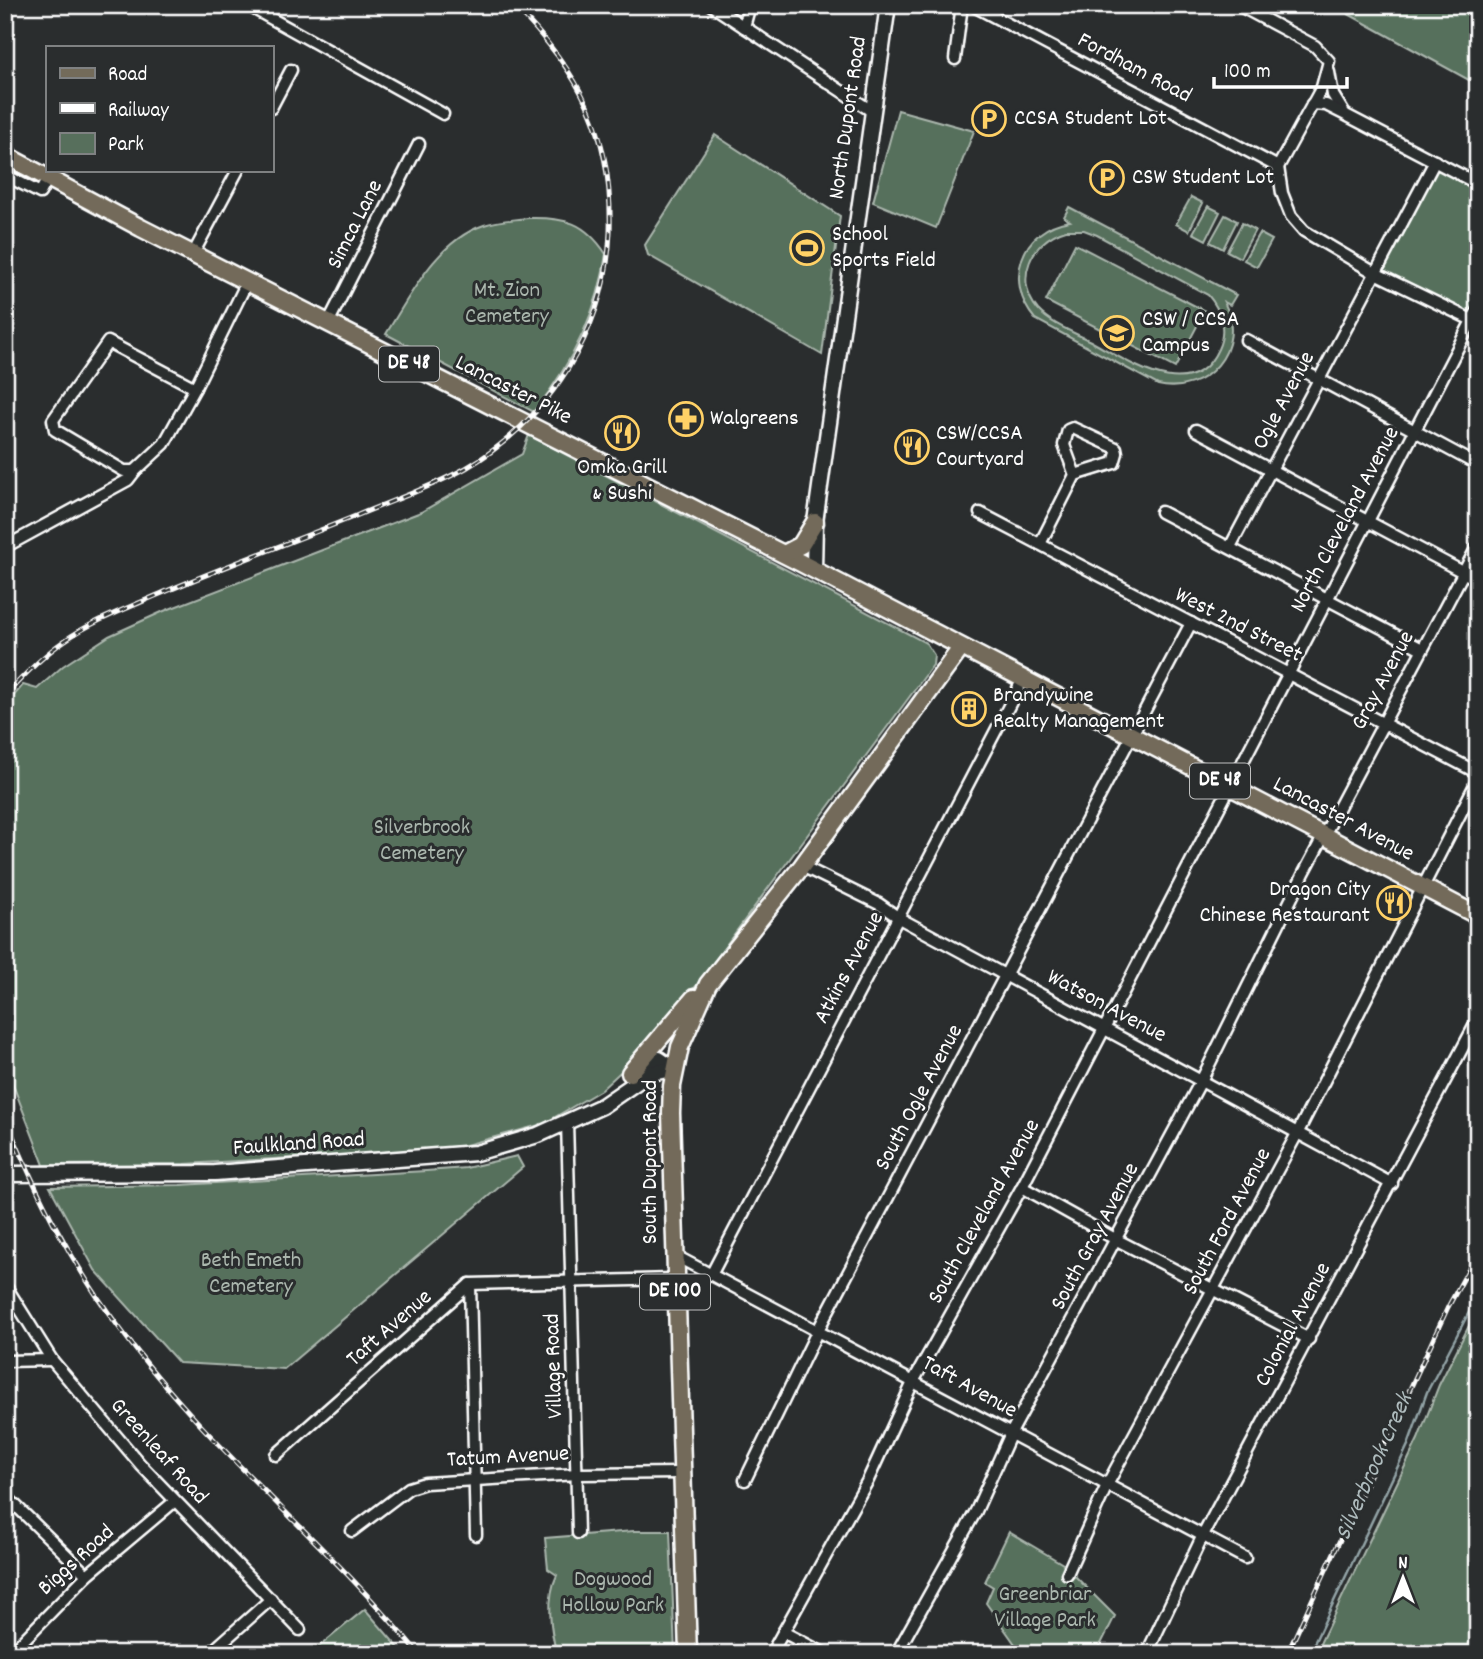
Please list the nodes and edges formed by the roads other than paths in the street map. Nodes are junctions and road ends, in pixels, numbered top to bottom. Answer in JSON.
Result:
{"nodes":[{"id":1,"x":247,"y":5,"type":"edge"},
{"id":2,"x":711,"y":5,"type":"edge"},
{"id":3,"x":750,"y":5,"type":"edge"},
{"id":4,"x":888,"y":5,"type":"edge"},
{"id":5,"x":962,"y":5,"type":"edge"},
{"id":6,"x":972,"y":5,"type":"edge"},
{"id":7,"x":1237,"y":5,"type":"edge"},
{"id":8,"x":744,"y":27,"type":"junction"},
{"id":9,"x":955,"y":59,"type":"dead end"},
{"id":10,"x":1329,"y":67,"type":"junction"},
{"id":11,"x":291,"y":69,"type":"dead end"},
{"id":12,"x":273,"y":104,"type":"edge"},
{"id":13,"x":1312,"y":104,"type":"junction"},
{"id":14,"x":873,"y":111,"type":"junction"},
{"id":15,"x":443,"y":114,"type":"dead end"},
{"id":16,"x":1344,"y":114,"type":"junction"},
{"id":17,"x":419,"y":144,"type":"dead end"},
{"id":18,"x":6,"y":156,"type":"edge"},
{"id":19,"x":1435,"y":161,"type":"junction"},
{"id":20,"x":1278,"y":167,"type":"junction"},
{"id":21,"x":238,"y":172,"type":"edge"},
{"id":22,"x":5,"y":175,"type":"edge"},
{"id":23,"x":48,"y":178,"type":"junction"},
{"id":24,"x":1478,"y":184,"type":"edge"},
{"id":25,"x":193,"y":254,"type":"junction"},
{"id":26,"x":1375,"y":273,"type":"junction"},
{"id":27,"x":247,"y":282,"type":"junction"},
{"id":28,"x":1478,"y":309,"type":"edge"},
{"id":29,"x":1475,"y":321,"type":"edge"},
{"id":30,"x":328,"y":323,"type":"junction"},
{"id":31,"x":1246,"y":340,"type":"dead end"},
{"id":32,"x":1319,"y":379,"type":"junction"},
{"id":33,"x":195,"y":388,"type":"junction"},
{"id":34,"x":1195,"y":430,"type":"dead end"},
{"id":35,"x":1414,"y":431,"type":"junction"},
{"id":36,"x":1478,"y":465,"type":"edge"},
{"id":37,"x":1270,"y":470,"type":"junction"},
{"id":38,"x":135,"y":471,"type":"junction"},
{"id":39,"x":1075,"y":475,"type":"junction"},
{"id":40,"x":1161,"y":512,"type":"dead end"},
{"id":41,"x":980,"y":513,"type":"dead end"},
{"id":42,"x":1367,"y":521,"type":"junction"},
{"id":43,"x":816,"y":522,"type":"junction"},
{"id":44,"x":1040,"y":544,"type":"junction"},
{"id":45,"x":1478,"y":545,"type":"edge"},
{"id":46,"x":5,"y":547,"type":"edge"},
{"id":47,"x":1230,"y":547,"type":"junction"},
{"id":48,"x":784,"y":554,"type":"junction"},
{"id":49,"x":814,"y":570,"type":"junction"},
{"id":50,"x":1464,"y":573,"type":"junction"},
{"id":51,"x":1478,"y":580,"type":"edge"},
{"id":52,"x":1327,"y":598,"type":"junction"},
{"id":53,"x":1191,"y":623,"type":"junction"},
{"id":54,"x":961,"y":648,"type":"junction"},
{"id":55,"x":1422,"y":649,"type":"junction"},
{"id":56,"x":1287,"y":673,"type":"junction"},
{"id":57,"x":1023,"y":679,"type":"junction"},
{"id":58,"x":1383,"y":724,"type":"junction"},
{"id":59,"x":1131,"y":735,"type":"junction"},
{"id":60,"x":1478,"y":773,"type":"edge"},
{"id":61,"x":1478,"y":779,"type":"edge"},
{"id":62,"x":1228,"y":785,"type":"junction"},
{"id":63,"x":1324,"y":835,"type":"junction"},
{"id":64,"x":802,"y":866,"type":"junction"},
{"id":65,"x":1424,"y":889,"type":"junction"},
{"id":66,"x":1478,"y":916,"type":"edge"},
{"id":67,"x":899,"y":918,"type":"junction"},
{"id":68,"x":1007,"y":976,"type":"junction"},
{"id":69,"x":708,"y":984,"type":"junction"},
{"id":70,"x":1478,"y":1019,"type":"edge"},
{"id":71,"x":1105,"y":1029,"type":"junction"},
{"id":72,"x":674,"y":1069,"type":"junction"},
{"id":73,"x":630,"y":1073,"type":"junction"},
{"id":74,"x":1202,"y":1079,"type":"junction"},
{"id":75,"x":587,"y":1111,"type":"junction"},
{"id":76,"x":567,"y":1121,"type":"junction"},
{"id":77,"x":1298,"y":1132,"type":"junction"},
{"id":78,"x":5,"y":1174,"type":"edge"},
{"id":79,"x":1392,"y":1184,"type":"junction"},
{"id":80,"x":1022,"y":1187,"type":"junction"},
{"id":81,"x":1117,"y":1241,"type":"junction"},
{"id":82,"x":674,"y":1255,"type":"junction"},
{"id":83,"x":711,"y":1275,"type":"junction"},
{"id":84,"x":674,"y":1279,"type":"junction"},
{"id":85,"x":572,"y":1282,"type":"junction"},
{"id":86,"x":470,"y":1284,"type":"junction"},
{"id":87,"x":5,"y":1285,"type":"edge"},
{"id":88,"x":1214,"y":1290,"type":"junction"},
{"id":89,"x":817,"y":1332,"type":"junction"},
{"id":90,"x":1309,"y":1339,"type":"junction"},
{"id":91,"x":52,"y":1360,"type":"junction"},
{"id":92,"x":5,"y":1361,"type":"edge"},
{"id":93,"x":914,"y":1380,"type":"junction"},
{"id":94,"x":1011,"y":1433,"type":"junction"},
{"id":95,"x":276,"y":1455,"type":"dead end"},
{"id":96,"x":682,"y":1473,"type":"junction"},
{"id":97,"x":578,"y":1474,"type":"junction"},
{"id":98,"x":475,"y":1478,"type":"junction"},
{"id":99,"x":745,"y":1480,"type":"dead end"},
{"id":100,"x":1107,"y":1485,"type":"junction"},
{"id":101,"x":5,"y":1495,"type":"edge"},
{"id":102,"x":175,"y":1501,"type":"junction"},
{"id":103,"x":352,"y":1531,"type":"dead end"},
{"id":104,"x":578,"y":1533,"type":"dead end"},
{"id":105,"x":476,"y":1535,"type":"dead end"},
{"id":106,"x":1203,"y":1535,"type":"junction"},
{"id":107,"x":1245,"y":1558,"type":"dead end"},
{"id":108,"x":1067,"y":1574,"type":"dead end"},
{"id":109,"x":87,"y":1575,"type":"junction"},
{"id":110,"x":271,"y":1599,"type":"junction"},
{"id":111,"x":300,"y":1630,"type":"dead end"},
{"id":112,"x":783,"y":1632,"type":"junction"},
{"id":113,"x":1148,"y":1651,"type":"dead end"},
{"id":114,"x":10,"y":1654,"type":"edge"},
{"id":115,"x":209,"y":1654,"type":"edge"},
{"id":116,"x":688,"y":1654,"type":"edge"},
{"id":117,"x":771,"y":1654,"type":"edge"},
{"id":118,"x":825,"y":1654,"type":"edge"},
{"id":119,"x":896,"y":1654,"type":"edge"}],
"edges":[{"from":1,"to":15,"type":"street"},
{"from":2,"to":8,"type":"street"},
{"from":3,"to":8,"type":"street"},
{"from":4,"to":14,"type":"main road","name":"North Dupont Road"},
{"from":5,"to":9,"type":"street"},
{"from":6,"to":20,"type":"street","name":"Fordham Road"},
{"from":7,"to":10,"type":"street"},
{"from":8,"to":14,"type":"street"},
{"from":10,"to":13,"type":"street"},
{"from":10,"to":16,"type":"street"},
{"from":11,"to":12,"type":"street"},
{"from":13,"to":16,"type":"street"},
{"from":13,"to":20,"type":"street"},
{"from":14,"to":43,"type":"main road","name":"North Dupont Road"},
{"from":16,"to":19,"type":"street"},
{"from":17,"to":30,"type":"street","name":"Simca Lane"},
{"from":18,"to":23,"type":"main road","name":"Lancaster Pike","number":"DE 48"},
{"from":19,"to":24,"type":"street"},
{"from":19,"to":26,"type":"street","name":"Ogle Avenue"},
{"from":20,"to":26,"type":"street"},
{"from":21,"to":25,"type":"street"},
{"from":22,"to":23,"type":"street"},
{"from":23,"to":25,"type":"main road","name":"Lancaster Pike","number":"DE 48"},
{"from":25,"to":27,"type":"main road","name":"Lancaster Pike","number":"DE 48"},
{"from":26,"to":29,"type":"street"},
{"from":26,"to":32,"type":"street","name":"Ogle Avenue"},
{"from":27,"to":30,"type":"main road","name":"Lancaster Pike","number":"DE 48"},
{"from":27,"to":33,"type":"street"},
{"from":28,"to":29,"type":"street","name":"North Cleveland Avenue"},
{"from":29,"to":35,"type":"street","name":"North Cleveland Avenue"},
{"from":30,"to":48,"type":"main road","name":"Lancaster Pike","number":"DE 48"},
{"from":31,"to":32,"type":"street"},
{"from":32,"to":35,"type":"street"},
{"from":32,"to":37,"type":"street","name":"Ogle Avenue"},
{"from":33,"to":38,"type":"street"},
{"from":33,"to":38,"type":"street"},
{"from":34,"to":37,"type":"street"},
{"from":35,"to":36,"type":"street"},
{"from":35,"to":42,"type":"street","name":"North Cleveland Avenue"},
{"from":37,"to":42,"type":"street"},
{"from":37,"to":47,"type":"street","name":"Ogle Avenue"},
{"from":38,"to":46,"type":"street"},
{"from":39,"to":39,"type":"street"},
{"from":39,"to":44,"type":"street"},
{"from":40,"to":47,"type":"street"},
{"from":41,"to":44,"type":"street","name":"West 2nd Street"},
{"from":42,"to":50,"type":"street"},
{"from":42,"to":52,"type":"street","name":"North Cleveland Avenue"},
{"from":43,"to":48,"type":"main road"},
{"from":43,"to":49,"type":"main road","name":"North Dupont Road"},
{"from":44,"to":53,"type":"street","name":"West 2nd Street"},
{"from":45,"to":50,"type":"street","name":"Gray Avenue"},
{"from":47,"to":52,"type":"street"},
{"from":48,"to":49,"type":"main road","name":"Lancaster Pike","number":"DE 48"},
{"from":49,"to":54,"type":"main road","name":"Lancaster Avenue","number":"DE 48"},
{"from":50,"to":51,"type":"street"},
{"from":50,"to":55,"type":"street","name":"Gray Avenue"},
{"from":52,"to":55,"type":"street"},
{"from":52,"to":56,"type":"street","name":"North Cleveland Avenue"},
{"from":53,"to":56,"type":"street","name":"West 2nd Street"},
{"from":53,"to":59,"type":"street"},
{"from":54,"to":57,"type":"main road","name":"Lancaster Avenue","number":"DE 48"},
{"from":54,"to":64,"type":"main road","name":"South Dupont Road","number":"DE 100"},
{"from":55,"to":58,"type":"street","name":"Gray Avenue"},
{"from":56,"to":58,"type":"street","name":"West 2nd Street"},
{"from":56,"to":62,"type":"street","name":"North Cleveland Avenue"},
{"from":57,"to":59,"type":"main road","name":"Lancaster Avenue","number":"DE 48"},
{"from":57,"to":67,"type":"street","name":"Atkins Avenue"},
{"from":58,"to":60,"type":"street","name":"West 2nd Street"},
{"from":58,"to":63,"type":"street","name":"Gray Avenue"},
{"from":59,"to":62,"type":"main road","name":"Lancaster Avenue","number":"DE 48"},
{"from":59,"to":68,"type":"street","name":"South Ogle Avenue"},
{"from":61,"to":65,"type":"street","name":"South Ford Avenue"},
{"from":62,"to":63,"type":"main road","name":"Lancaster Avenue","number":"DE 48"},
{"from":62,"to":71,"type":"street","name":"South Cleveland Avenue"},
{"from":63,"to":65,"type":"main road","name":"Lancaster Avenue","number":"DE 48"},
{"from":63,"to":74,"type":"street","name":"South Gray Avenue"},
{"from":64,"to":67,"type":"street","name":"Watson Avenue"},
{"from":64,"to":69,"type":"main road","name":"South Dupont Road","number":"DE 100"},
{"from":65,"to":66,"type":"main road","name":"Lancaster Avenue","number":"DE 48"},
{"from":65,"to":77,"type":"street","name":"South Ford Avenue"},
{"from":67,"to":68,"type":"street","name":"Watson Avenue"},
{"from":67,"to":83,"type":"street","name":"Atkins Avenue"},
{"from":68,"to":71,"type":"street","name":"Watson Avenue"},
{"from":68,"to":89,"type":"street","name":"South Ogle Avenue"},
{"from":69,"to":72,"type":"main road","name":"South Dupont Road","number":"DE 100"},
{"from":69,"to":73,"type":"main road"},
{"from":70,"to":79,"type":"street","name":"Colonial Avenue"},
{"from":71,"to":74,"type":"street","name":"Watson Avenue"},
{"from":71,"to":80,"type":"street","name":"South Cleveland Avenue"},
{"from":72,"to":73,"type":"main road","name":"Faulkland Road"},
{"from":72,"to":75,"type":"main road","name":"Faulkland Road"},
{"from":72,"to":82,"type":"main road","name":"South Dupont Road","number":"DE 100"},
{"from":73,"to":75,"type":"main road","name":"Faulkland Road"},
{"from":74,"to":77,"type":"street","name":"Watson Avenue"},
{"from":74,"to":81,"type":"street","name":"South Gray Avenue"},
{"from":75,"to":76,"type":"main road","name":"Faulkland Road"},
{"from":76,"to":78,"type":"main road","name":"Faulkland Road"},
{"from":76,"to":85,"type":"street","name":"Village Road"},
{"from":77,"to":79,"type":"street","name":"Watson Avenue"},
{"from":77,"to":88,"type":"street","name":"South Ford Avenue"},
{"from":79,"to":90,"type":"street","name":"Colonial Avenue"},
{"from":80,"to":81,"type":"street"},
{"from":80,"to":93,"type":"street","name":"South Cleveland Avenue"},
{"from":81,"to":88,"type":"street"},
{"from":81,"to":94,"type":"street","name":"South Gray Avenue"},
{"from":82,"to":83,"type":"street","name":"Taft Avenue"},
{"from":82,"to":84,"type":"main road","name":"South Dupont Road","number":"DE 100"},
{"from":83,"to":89,"type":"street","name":"Taft Avenue"},
{"from":84,"to":85,"type":"street"},
{"from":84,"to":96,"type":"main road","name":"South Dupont Road","number":"DE 100"},
{"from":85,"to":86,"type":"street"},
{"from":85,"to":97,"type":"street","name":"Village Road"},
{"from":86,"to":95,"type":"street","name":"Taft Avenue"},
{"from":86,"to":98,"type":"street"},
{"from":87,"to":91,"type":"street","name":"Greenleaf Road"},
{"from":88,"to":90,"type":"street"},
{"from":88,"to":100,"type":"street","name":"South Ford Avenue"},
{"from":89,"to":93,"type":"street","name":"Taft Avenue"},
{"from":89,"to":99,"type":"street","name":"South Ogle Avenue"},
{"from":90,"to":106,"type":"street","name":"Colonial Avenue"},
{"from":91,"to":92,"type":"street"},
{"from":91,"to":102,"type":"street","name":"Greenleaf Road"},
{"from":93,"to":94,"type":"street","name":"Taft Avenue"},
{"from":93,"to":112,"type":"street","name":"South Cleveland Avenue"},
{"from":94,"to":100,"type":"street","name":"Taft Avenue"},
{"from":94,"to":119,"type":"street","name":"South Gray Avenue"},
{"from":96,"to":97,"type":"street","name":"Tatum Avenue"},
{"from":96,"to":116,"type":"main road","name":"South Dupont Road","number":"DE 100"},
{"from":97,"to":98,"type":"street","name":"Tatum Avenue"},
{"from":97,"to":104,"type":"street","name":"Village Road"},
{"from":98,"to":103,"type":"street","name":"Tatum Avenue"},
{"from":98,"to":105,"type":"street"},
{"from":100,"to":106,"type":"street","name":"Taft Avenue"},
{"from":100,"to":108,"type":"street","name":"South Ford Avenue"},
{"from":101,"to":109,"type":"street"},
{"from":102,"to":109,"type":"street","name":"Biggs Road"},
{"from":102,"to":110,"type":"street","name":"Greenleaf Road"},
{"from":106,"to":107,"type":"street","name":"Taft Avenue"},
{"from":106,"to":113,"type":"street","name":"Colonial Avenue"},
{"from":109,"to":114,"type":"street","name":"Biggs Road"},
{"from":110,"to":111,"type":"street","name":"Greenleaf Road"},
{"from":110,"to":115,"type":"street"},
{"from":112,"to":117,"type":"street","name":"South Cleveland Avenue"},
{"from":112,"to":118,"type":"street"}]}
